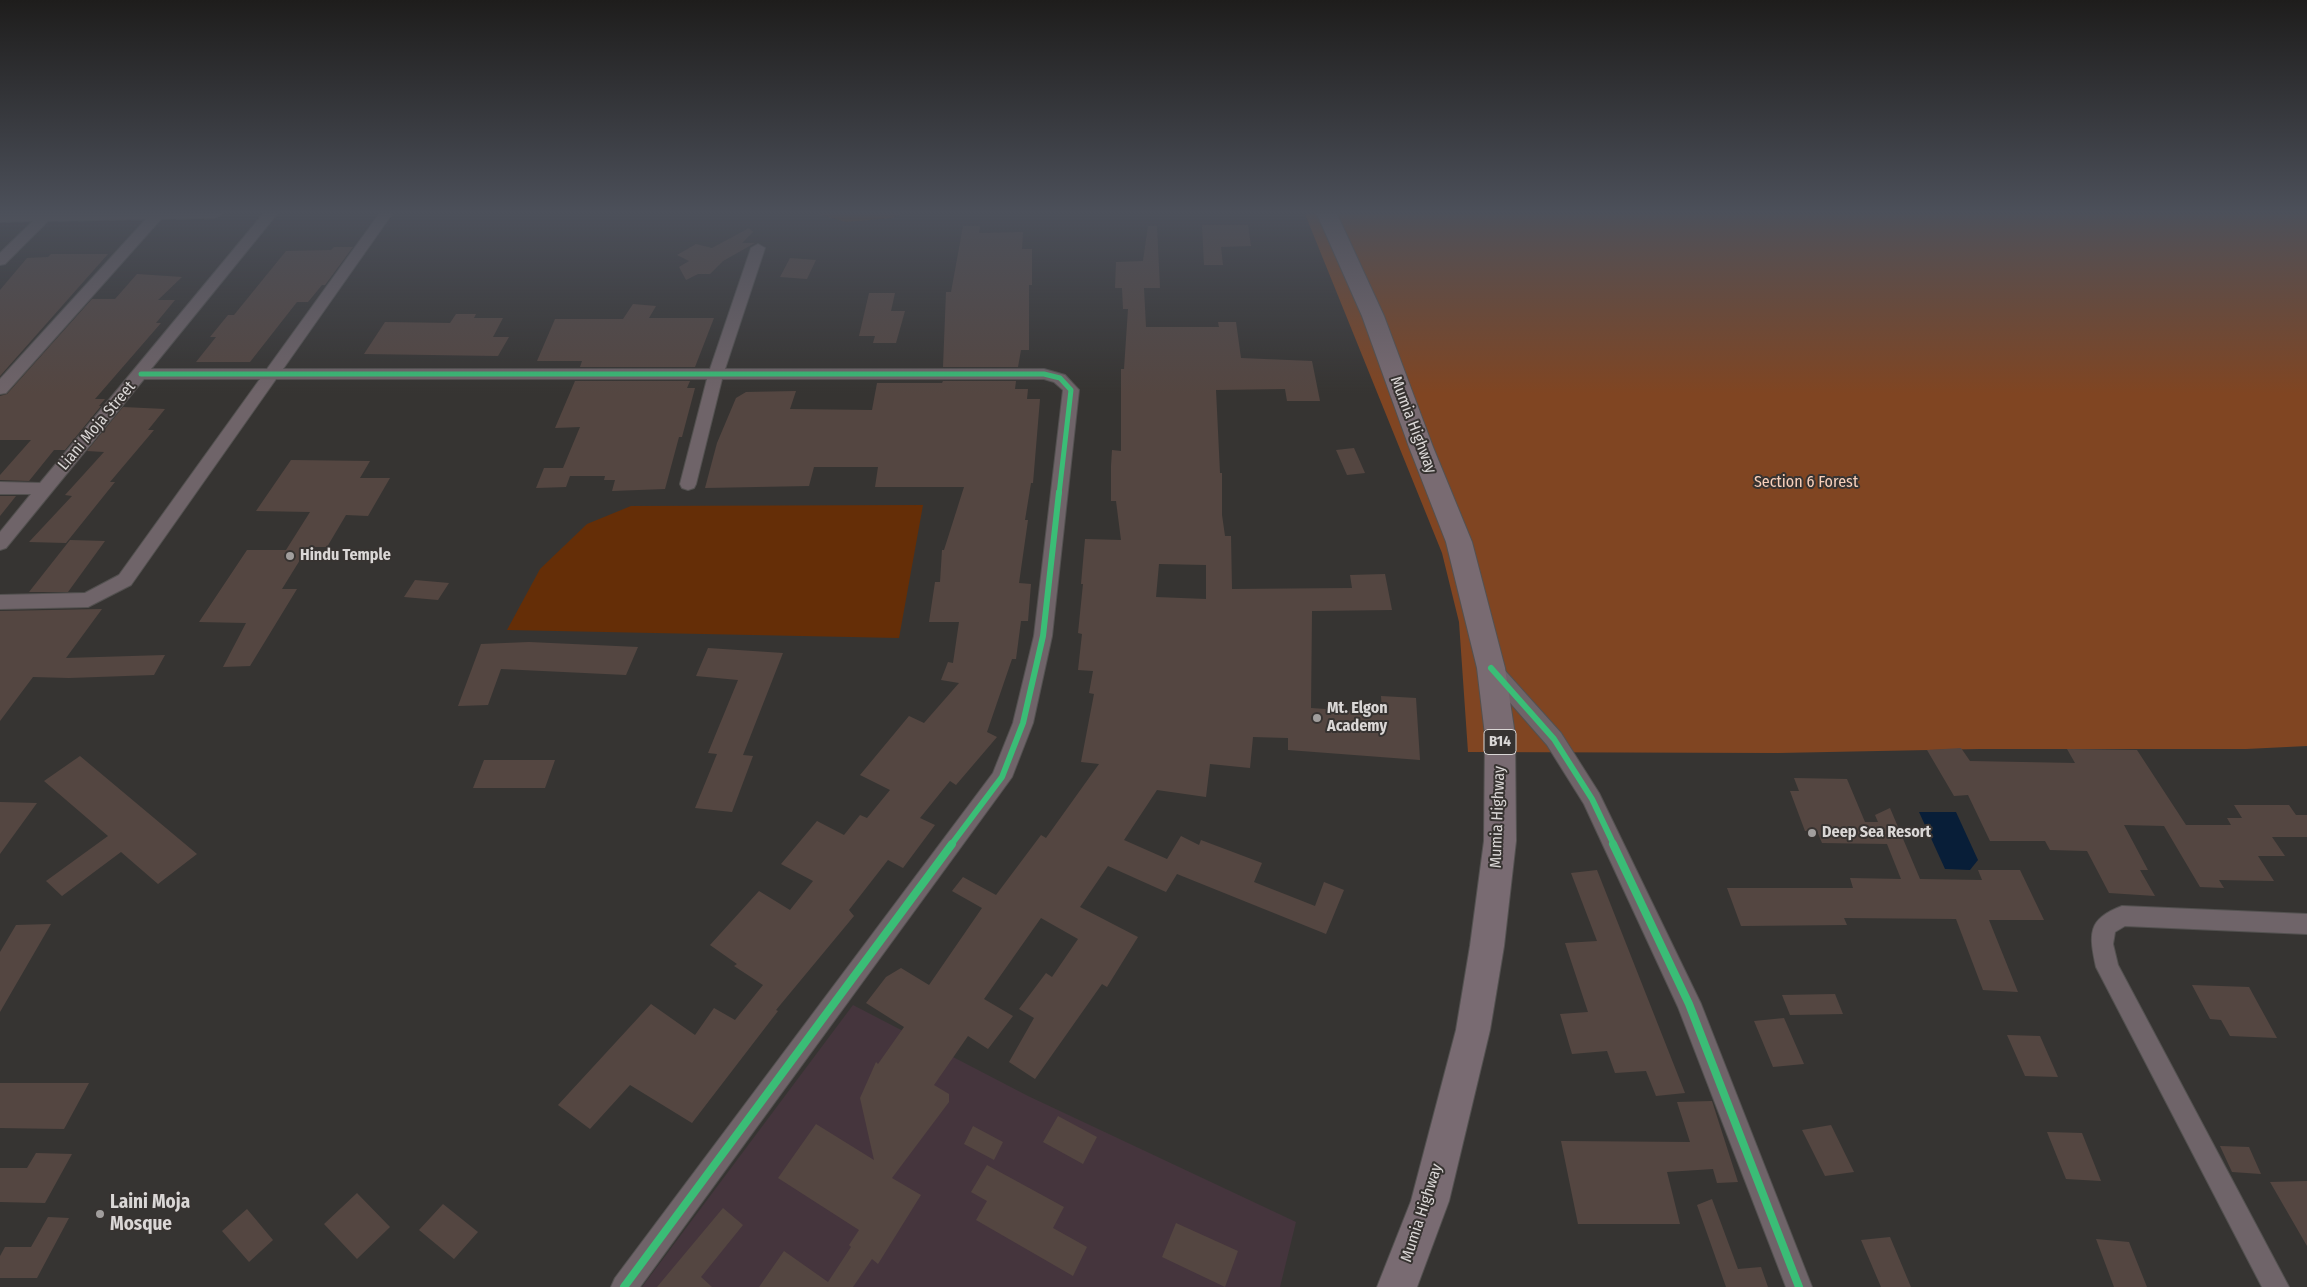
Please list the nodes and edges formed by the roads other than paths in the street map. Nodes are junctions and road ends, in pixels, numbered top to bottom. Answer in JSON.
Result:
{"nodes":[{"id":1,"x":103,"y":274,"type":"edge"},
{"id":2,"x":222,"y":274,"type":"edge"},
{"id":3,"x":343,"y":274,"type":"edge"},
{"id":4,"x":749,"y":274,"type":"edge"},
{"id":5,"x":1354,"y":274,"type":"edge"},
{"id":6,"x":141,"y":374,"type":"junction"},
{"id":7,"x":272,"y":374,"type":"junction"},
{"id":8,"x":716,"y":374,"type":"junction"},
{"id":9,"x":0,"y":388,"type":"edge"},
{"id":10,"x":688,"y":484,"type":"dead end"},
{"id":11,"x":0,"y":488,"type":"edge"},
{"id":12,"x":44,"y":489,"type":"junction"},
{"id":13,"x":0,"y":544,"type":"edge"},
{"id":14,"x":0,"y":602,"type":"edge"},
{"id":15,"x":1491,"y":668,"type":"junction"},
{"id":16,"x":2307,"y":924,"type":"edge"},
{"id":17,"x":624,"y":1287,"type":"edge"},
{"id":18,"x":1397,"y":1287,"type":"edge"},
{"id":19,"x":1799,"y":1287,"type":"edge"},
{"id":20,"x":2276,"y":1287,"type":"edge"}],
"edges":[{"from":1,"to":9,"type":"street"},
{"from":2,"to":6,"type":"street","name":"Liani Moja Street"},
{"from":3,"to":7,"type":"street"},
{"from":4,"to":8,"type":"street"},
{"from":5,"to":15,"type":"highway","name":"Mumia Highway","number":"B14"},
{"from":6,"to":7,"type":"street"},
{"from":6,"to":12,"type":"street","name":"Liani Moja Street"},
{"from":7,"to":8,"type":"street"},
{"from":7,"to":14,"type":"street"},
{"from":8,"to":10,"type":"street"},
{"from":8,"to":17,"type":"street"},
{"from":11,"to":12,"type":"street"},
{"from":12,"to":13,"type":"street","name":"Liani Moja Street"},
{"from":15,"to":18,"type":"highway","name":"Mumia Highway","number":"B14"},
{"from":15,"to":19,"type":"street"},
{"from":16,"to":20,"type":"street"}]}
